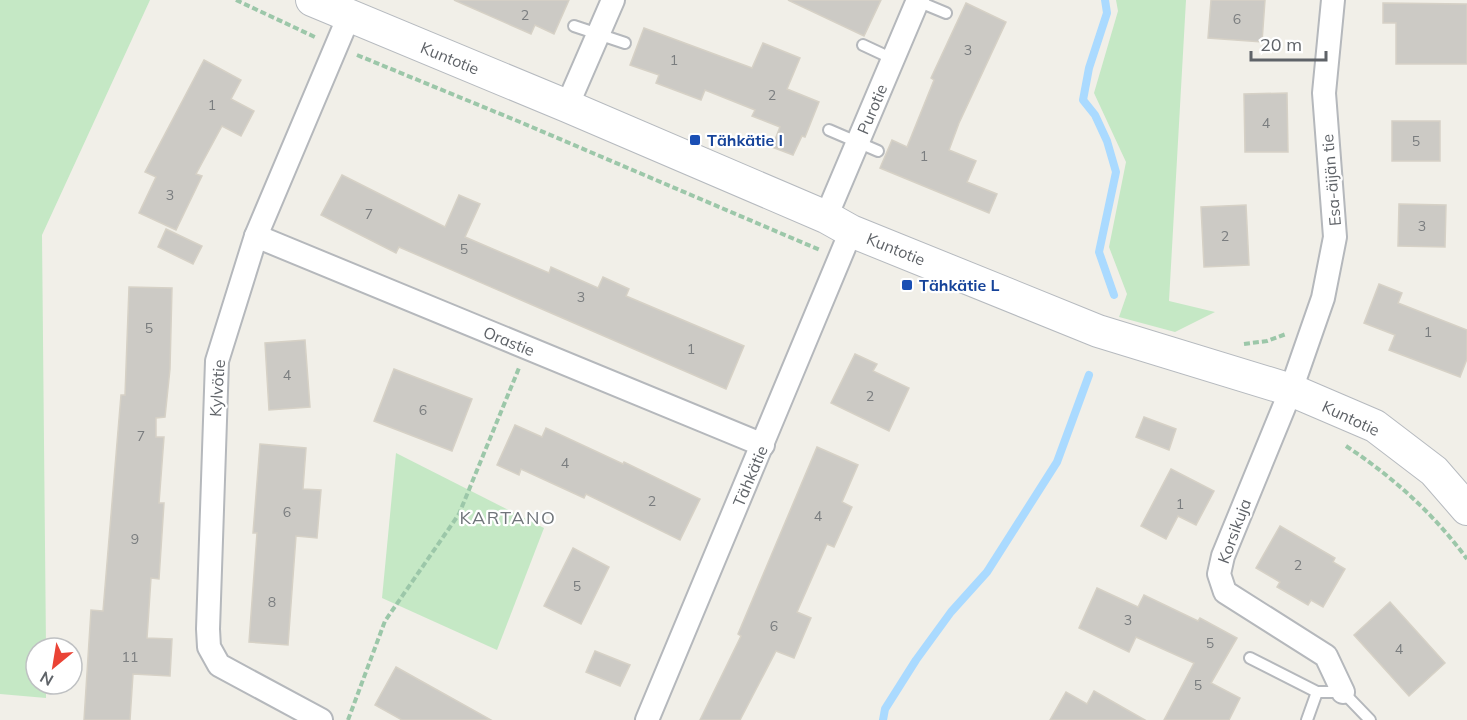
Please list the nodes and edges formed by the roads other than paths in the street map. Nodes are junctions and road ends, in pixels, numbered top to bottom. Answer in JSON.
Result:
{"nodes":[{"id":1,"x":312,"y":0,"type":"edge"},
{"id":2,"x":613,"y":0,"type":"edge"},
{"id":3,"x":1333,"y":0,"type":"edge"},
{"id":4,"x":918,"y":1,"type":"edge"},
{"id":5,"x":946,"y":14,"type":"dead end"},
{"id":6,"x":349,"y":16,"type":"junction"},
{"id":7,"x":574,"y":26,"type":"dead end"},
{"id":8,"x":598,"y":34,"type":"junction"},
{"id":9,"x":625,"y":43,"type":"dead end"},
{"id":10,"x":863,"y":45,"type":"dead end"},
{"id":11,"x":893,"y":59,"type":"junction"},
{"id":12,"x":567,"y":106,"type":"junction"},
{"id":13,"x":829,"y":130,"type":"dead end"},
{"id":14,"x":868,"y":147,"type":"junction"},
{"id":15,"x":838,"y":224,"type":"junction"},
{"id":16,"x":256,"y":236,"type":"junction"},
{"id":17,"x":1291,"y":390,"type":"junction"},
{"id":18,"x":763,"y":445,"type":"junction"},
{"id":19,"x":1467,"y":509,"type":"edge"},
{"id":20,"x":1250,"y":658,"type":"dead end"},
{"id":21,"x":1317,"y":692,"type":"junction"},
{"id":22,"x":1343,"y":692,"type":"junction"},
{"id":23,"x":321,"y":720,"type":"edge"},
{"id":24,"x":647,"y":720,"type":"edge"},
{"id":25,"x":1307,"y":720,"type":"edge"},
{"id":26,"x":1370,"y":720,"type":"edge"}],
"edges":[{"from":1,"to":6,"type":"street","name":"Kuntotie"},
{"from":2,"to":8,"type":"street"},
{"from":3,"to":17,"type":"street","name":"Esa-äijän tie"},
{"from":4,"to":5,"type":"lane"},
{"from":4,"to":11,"type":"street","name":"Purotie"},
{"from":6,"to":12,"type":"street","name":"Kuntotie"},
{"from":6,"to":16,"type":"street","name":"Kylvötie"},
{"from":7,"to":8,"type":"lane"},
{"from":8,"to":9,"type":"lane"},
{"from":8,"to":12,"type":"street"},
{"from":10,"to":11,"type":"lane"},
{"from":11,"to":14,"type":"street","name":"Purotie"},
{"from":12,"to":15,"type":"street","name":"Kuntotie"},
{"from":13,"to":14,"type":"lane"},
{"from":14,"to":15,"type":"street","name":"Purotie"},
{"from":15,"to":17,"type":"street","name":"Kuntotie"},
{"from":15,"to":18,"type":"street","name":"Tähkätie"},
{"from":16,"to":18,"type":"street","name":"Orastie"},
{"from":16,"to":23,"type":"street","name":"Kylvötie"},
{"from":17,"to":19,"type":"street","name":"Kuntotie"},
{"from":17,"to":22,"type":"street","name":"Korsikuja"},
{"from":18,"to":24,"type":"street","name":"Tähkätie"},
{"from":20,"to":21,"type":"lane"},
{"from":21,"to":22,"type":"lane"},
{"from":21,"to":25,"type":"lane"},
{"from":22,"to":26,"type":"lane"}]}
